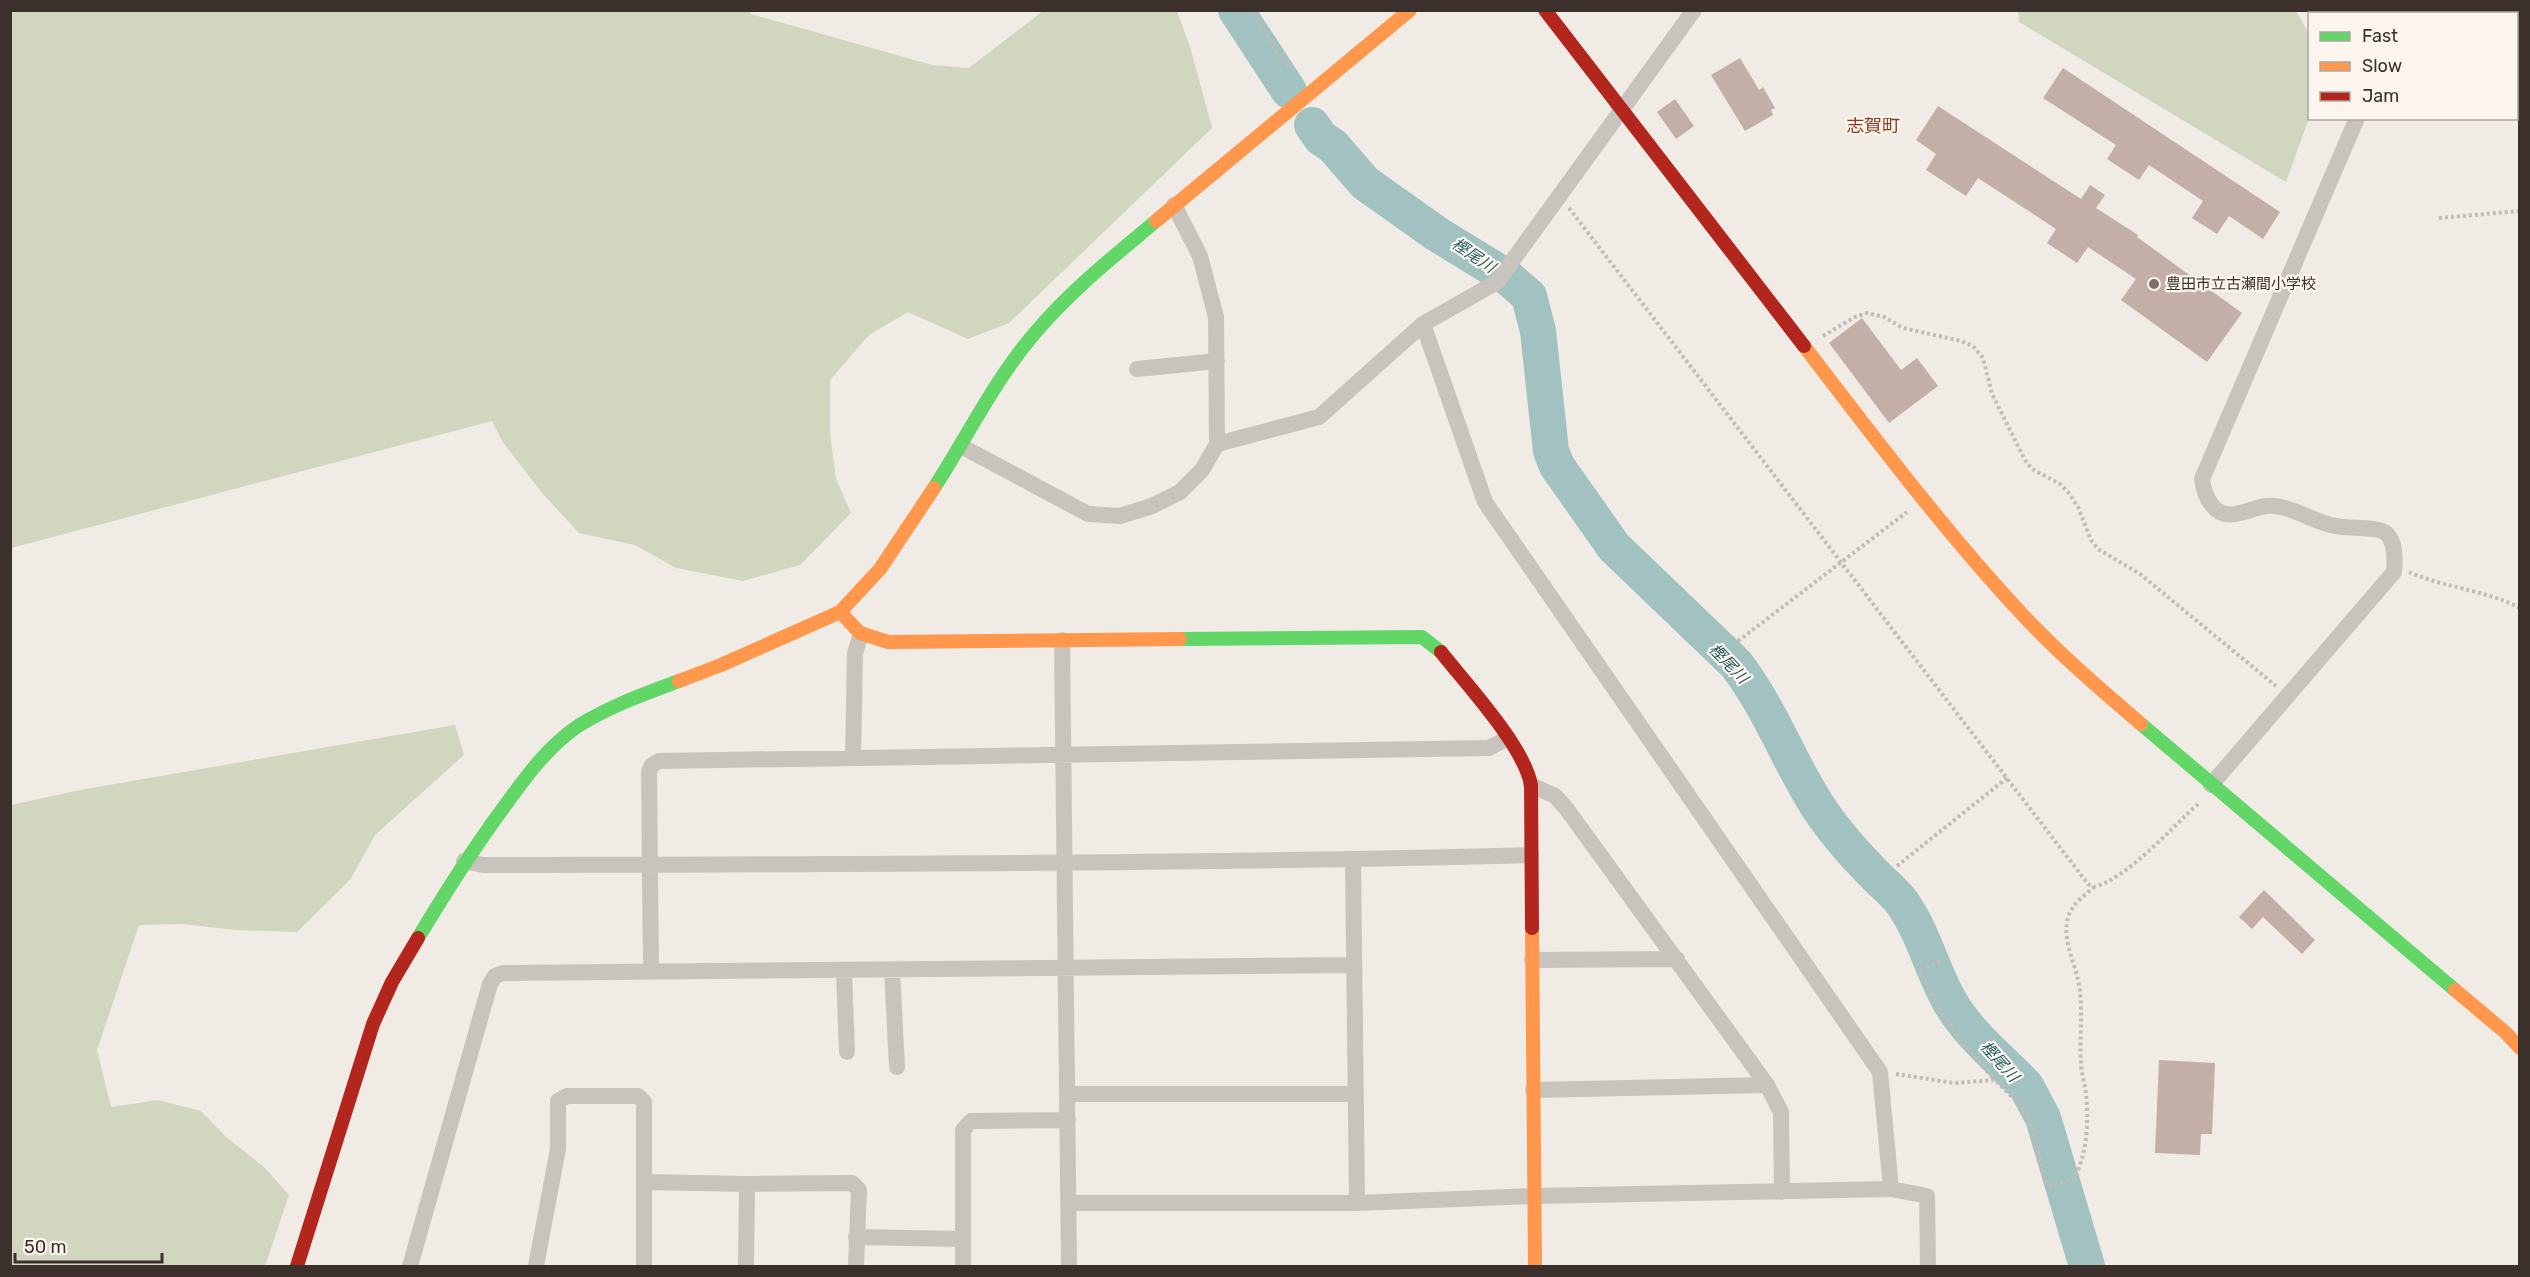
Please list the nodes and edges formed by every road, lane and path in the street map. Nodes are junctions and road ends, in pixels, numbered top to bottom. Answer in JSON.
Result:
{"nodes":[{"id":1,"x":1249,"y":10,"type":"edge"},
{"id":2,"x":1410,"y":10,"type":"edge"},
{"id":3,"x":1545,"y":10,"type":"edge"},
{"id":4,"x":1694,"y":10,"type":"edge"},
{"id":5,"x":1289,"y":68,"type":"dead end"},
{"id":6,"x":1621,"y":109,"type":"junction"},
{"id":7,"x":2356,"y":120,"type":"edge"},
{"id":8,"x":1559,"y":194,"type":"junction"},
{"id":9,"x":1174,"y":204,"type":"junction"},
{"id":10,"x":2520,"y":211,"type":"edge"},
{"id":11,"x":2439,"y":218,"type":"dead end"},
{"id":12,"x":1423,"y":324,"type":"junction"},
{"id":13,"x":1805,"y":349,"type":"junction"},
{"id":14,"x":1216,"y":361,"type":"junction"},
{"id":15,"x":1137,"y":369,"type":"dead end"},
{"id":16,"x":1217,"y":444,"type":"junction"},
{"id":17,"x":961,"y":446,"type":"junction"},
{"id":18,"x":1922,"y":501,"type":"junction"},
{"id":19,"x":1842,"y":564,"type":"junction"},
{"id":20,"x":2395,"y":567,"type":"junction"},
{"id":21,"x":2520,"y":608,"type":"edge"},
{"id":22,"x":840,"y":612,"type":"junction"},
{"id":23,"x":861,"y":634,"type":"junction"},
{"id":24,"x":1062,"y":640,"type":"junction"},
{"id":25,"x":1738,"y":641,"type":"dead end"},
{"id":26,"x":2287,"y":696,"type":"junction"},
{"id":27,"x":1508,"y":738,"type":"junction"},
{"id":28,"x":1065,"y":754,"type":"junction"},
{"id":29,"x":852,"y":758,"type":"junction"},
{"id":30,"x":2007,"y":778,"type":"junction"},
{"id":31,"x":1531,"y":785,"type":"junction"},
{"id":32,"x":2211,"y":785,"type":"junction"},
{"id":33,"x":1531,"y":855,"type":"junction"},
{"id":34,"x":1353,"y":859,"type":"junction"},
{"id":35,"x":464,"y":861,"type":"junction"},
{"id":36,"x":1066,"y":861,"type":"junction"},
{"id":37,"x":650,"y":865,"type":"junction"},
{"id":38,"x":1897,"y":866,"type":"dead end"},
{"id":39,"x":2094,"y":887,"type":"junction"},
{"id":40,"x":1677,"y":959,"type":"junction"},
{"id":41,"x":1532,"y":960,"type":"junction"},
{"id":42,"x":1940,"y":962,"type":"dead end"},
{"id":43,"x":1353,"y":965,"type":"junction"},
{"id":44,"x":1066,"y":968,"type":"junction"},
{"id":45,"x":651,"y":971,"type":"junction"},
{"id":46,"x":844,"y":971,"type":"junction"},
{"id":47,"x":892,"y":971,"type":"junction"},
{"id":48,"x":2520,"y":1048,"type":"edge"},
{"id":49,"x":847,"y":1052,"type":"dead end"},
{"id":50,"x":897,"y":1067,"type":"dead end"},
{"id":51,"x":1880,"y":1072,"type":"junction"},
{"id":52,"x":1995,"y":1080,"type":"junction"},
{"id":53,"x":1767,"y":1085,"type":"junction"},
{"id":54,"x":1533,"y":1090,"type":"junction"},
{"id":55,"x":1069,"y":1094,"type":"junction"},
{"id":56,"x":1355,"y":1094,"type":"junction"},
{"id":57,"x":1068,"y":1120,"type":"junction"},
{"id":58,"x":644,"y":1182,"type":"junction"},
{"id":59,"x":747,"y":1184,"type":"junction"},
{"id":60,"x":1891,"y":1189,"type":"junction"},
{"id":61,"x":1782,"y":1192,"type":"junction"},
{"id":62,"x":1535,"y":1196,"type":"junction"},
{"id":63,"x":1070,"y":1203,"type":"junction"},
{"id":64,"x":1357,"y":1203,"type":"junction"},
{"id":65,"x":856,"y":1237,"type":"junction"},
{"id":66,"x":962,"y":1239,"type":"junction"},
{"id":67,"x":297,"y":1266,"type":"edge"},
{"id":68,"x":410,"y":1266,"type":"edge"},
{"id":69,"x":536,"y":1266,"type":"edge"},
{"id":70,"x":644,"y":1266,"type":"edge"},
{"id":71,"x":746,"y":1266,"type":"edge"},
{"id":72,"x":856,"y":1266,"type":"edge"},
{"id":73,"x":963,"y":1266,"type":"edge"},
{"id":74,"x":1069,"y":1266,"type":"edge"},
{"id":75,"x":1535,"y":1266,"type":"edge"},
{"id":76,"x":1928,"y":1266,"type":"edge"}],
"edges":[{"from":1,"to":5,"type":"path"},
{"from":2,"to":9,"type":"street"},
{"from":3,"to":6,"type":"street"},
{"from":4,"to":6,"type":"street"},
{"from":6,"to":8,"type":"street"},
{"from":6,"to":13,"type":"street"},
{"from":7,"to":20,"type":"street"},
{"from":8,"to":12,"type":"street"},
{"from":8,"to":19,"type":"path"},
{"from":9,"to":14,"type":"street"},
{"from":9,"to":17,"type":"street"},
{"from":10,"to":11,"type":"path"},
{"from":12,"to":16,"type":"street"},
{"from":12,"to":51,"type":"street"},
{"from":13,"to":18,"type":"street"},
{"from":13,"to":26,"type":"path"},
{"from":14,"to":15,"type":"street"},
{"from":14,"to":16,"type":"street"},
{"from":16,"to":17,"type":"street"},
{"from":17,"to":22,"type":"street"},
{"from":18,"to":19,"type":"path"},
{"from":18,"to":32,"type":"street"},
{"from":19,"to":25,"type":"path"},
{"from":19,"to":30,"type":"path"},
{"from":20,"to":21,"type":"path"},
{"from":20,"to":26,"type":"street"},
{"from":22,"to":23,"type":"street"},
{"from":22,"to":35,"type":"street"},
{"from":23,"to":24,"type":"street"},
{"from":23,"to":29,"type":"street"},
{"from":24,"to":27,"type":"street"},
{"from":24,"to":28,"type":"street"},
{"from":26,"to":32,"type":"street"},
{"from":27,"to":28,"type":"street"},
{"from":27,"to":31,"type":"street"},
{"from":28,"to":29,"type":"street"},
{"from":28,"to":36,"type":"street"},
{"from":29,"to":37,"type":"street"},
{"from":30,"to":38,"type":"path"},
{"from":30,"to":39,"type":"path"},
{"from":31,"to":33,"type":"street"},
{"from":31,"to":40,"type":"street"},
{"from":32,"to":39,"type":"path"},
{"from":32,"to":48,"type":"street"},
{"from":33,"to":34,"type":"street"},
{"from":33,"to":41,"type":"street"},
{"from":34,"to":36,"type":"street"},
{"from":34,"to":43,"type":"street"},
{"from":35,"to":37,"type":"street"},
{"from":35,"to":67,"type":"street"},
{"from":36,"to":37,"type":"street"},
{"from":36,"to":44,"type":"street"},
{"from":37,"to":45,"type":"street"},
{"from":39,"to":52,"type":"path"},
{"from":40,"to":41,"type":"street"},
{"from":40,"to":53,"type":"street"},
{"from":41,"to":54,"type":"street"},
{"from":42,"to":52,"type":"path"},
{"from":43,"to":44,"type":"street"},
{"from":43,"to":56,"type":"street"},
{"from":44,"to":47,"type":"street"},
{"from":44,"to":55,"type":"street"},
{"from":45,"to":46,"type":"street"},
{"from":45,"to":68,"type":"street"},
{"from":46,"to":47,"type":"street"},
{"from":46,"to":49,"type":"street"},
{"from":47,"to":50,"type":"street"},
{"from":51,"to":52,"type":"path"},
{"from":51,"to":60,"type":"street"},
{"from":53,"to":54,"type":"street"},
{"from":53,"to":61,"type":"street"},
{"from":54,"to":62,"type":"street"},
{"from":55,"to":56,"type":"street"},
{"from":55,"to":57,"type":"street"},
{"from":56,"to":64,"type":"street"},
{"from":57,"to":63,"type":"street"},
{"from":57,"to":66,"type":"street"},
{"from":58,"to":59,"type":"street"},
{"from":58,"to":69,"type":"street"},
{"from":58,"to":70,"type":"street"},
{"from":59,"to":65,"type":"street"},
{"from":59,"to":71,"type":"street"},
{"from":60,"to":61,"type":"street"},
{"from":60,"to":76,"type":"street"},
{"from":61,"to":62,"type":"street"},
{"from":62,"to":64,"type":"street"},
{"from":62,"to":75,"type":"street"},
{"from":63,"to":64,"type":"street"},
{"from":63,"to":74,"type":"street"},
{"from":65,"to":66,"type":"street"},
{"from":65,"to":72,"type":"street"},
{"from":66,"to":73,"type":"street"}]}
